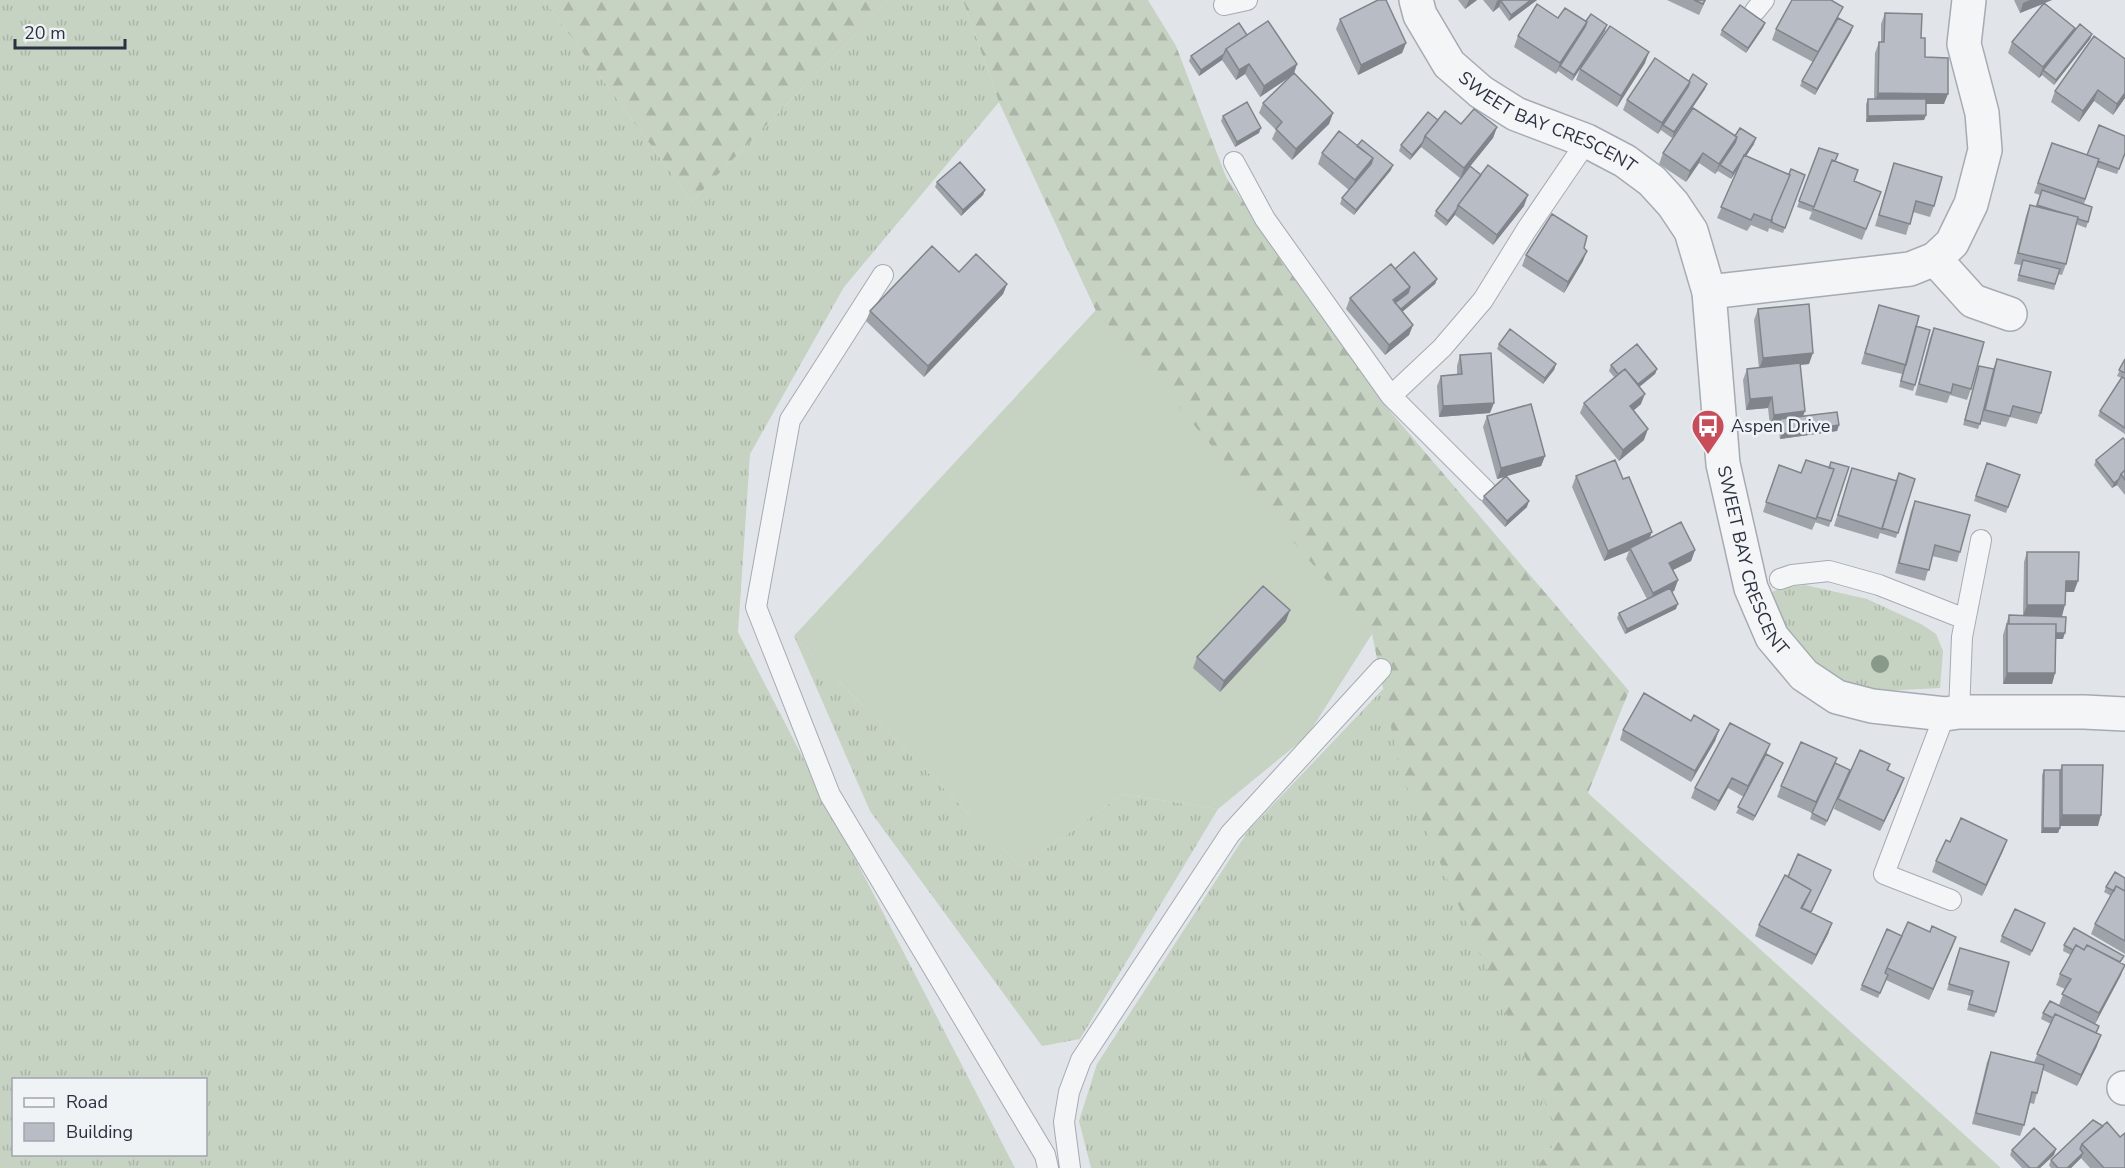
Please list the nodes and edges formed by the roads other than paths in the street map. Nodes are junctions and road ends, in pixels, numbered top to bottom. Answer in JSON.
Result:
{"nodes":[{"id":1,"x":1247,"y":0,"type":"edge"},
{"id":2,"x":1416,"y":0,"type":"edge"},
{"id":3,"x":1963,"y":1,"type":"edge"},
{"id":4,"x":1224,"y":5,"type":"dead end"},
{"id":5,"x":1587,"y":141,"type":"junction"},
{"id":6,"x":1234,"y":162,"type":"dead end"},
{"id":7,"x":1935,"y":259,"type":"junction"},
{"id":8,"x":883,"y":275,"type":"dead end"},
{"id":9,"x":1710,"y":292,"type":"junction"},
{"id":10,"x":2010,"y":314,"type":"dead end"},
{"id":11,"x":1391,"y":396,"type":"junction"},
{"id":12,"x":1486,"y":491,"type":"edge"},
{"id":13,"x":1981,"y":540,"type":"dead end"},
{"id":14,"x":1780,"y":579,"type":"dead end"},
{"id":15,"x":1965,"y":619,"type":"junction"},
{"id":16,"x":1382,"y":669,"type":"dead end"},
{"id":17,"x":1952,"y":713,"type":"junction"},
{"id":18,"x":2125,"y":714,"type":"edge"},
{"id":19,"x":1951,"y":900,"type":"dead end"},
{"id":20,"x":1048,"y":1168,"type":"edge"},
{"id":21,"x":1070,"y":1168,"type":"edge"}],
"edges":[{"from":1,"to":4,"type":"lane"},
{"from":2,"to":5,"type":"street","name":"SWEET BAY CRESCENT"},
{"from":3,"to":7,"type":"street"},
{"from":5,"to":9,"type":"street","name":"SWEET BAY CRESCENT"},
{"from":5,"to":11,"type":"lane"},
{"from":6,"to":11,"type":"lane"},
{"from":7,"to":9,"type":"street"},
{"from":7,"to":10,"type":"street"},
{"from":8,"to":20,"type":"lane"},
{"from":9,"to":17,"type":"street","name":"SWEET BAY CRESCENT"},
{"from":11,"to":12,"type":"lane"},
{"from":13,"to":15,"type":"lane"},
{"from":14,"to":15,"type":"lane"},
{"from":15,"to":17,"type":"lane"},
{"from":16,"to":21,"type":"lane"},
{"from":17,"to":18,"type":"street","name":"SWEET BAY CRESCENT"},
{"from":17,"to":19,"type":"lane"}]}
